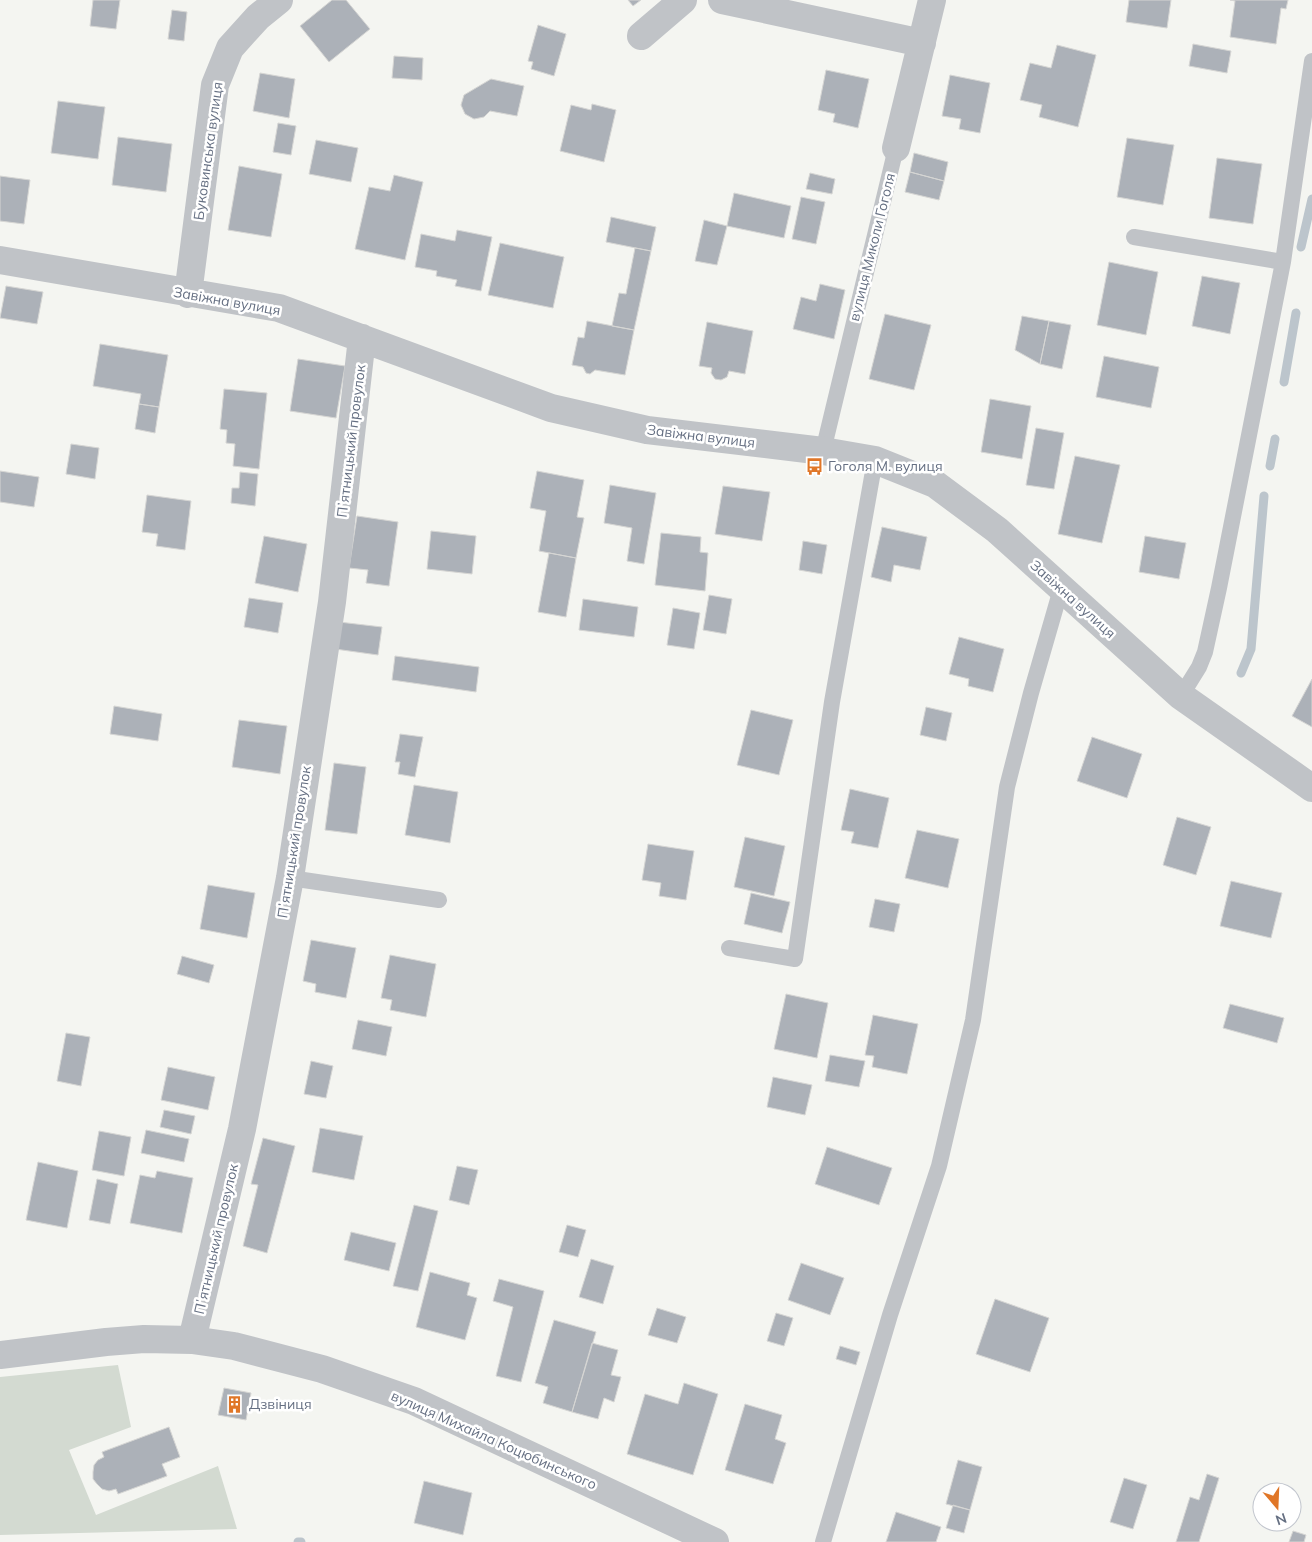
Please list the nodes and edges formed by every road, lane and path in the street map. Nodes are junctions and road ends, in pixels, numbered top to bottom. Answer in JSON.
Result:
{"nodes":[{"id":1,"x":279,"y":0,"type":"edge"},
{"id":2,"x":683,"y":0,"type":"edge"},
{"id":3,"x":722,"y":0,"type":"edge"},
{"id":4,"x":932,"y":0,"type":"edge"},
{"id":5,"x":641,"y":36,"type":"dead end"},
{"id":6,"x":922,"y":43,"type":"junction"},
{"id":7,"x":1312,"y":61,"type":"edge"},
{"id":8,"x":896,"y":148,"type":"joint"},
{"id":9,"x":1134,"y":237,"type":"dead end"},
{"id":10,"x":0,"y":260,"type":"edge"},
{"id":11,"x":1283,"y":262,"type":"junction"},
{"id":12,"x":188,"y":294,"type":"junction"},
{"id":13,"x":362,"y":338,"type":"junction"},
{"id":14,"x":823,"y":451,"type":"junction"},
{"id":15,"x":875,"y":460,"type":"junction"},
{"id":16,"x":1061,"y":589,"type":"junction"},
{"id":17,"x":1181,"y":696,"type":"junction"},
{"id":18,"x":1312,"y":788,"type":"edge"},
{"id":19,"x":290,"y":878,"type":"junction"},
{"id":20,"x":439,"y":900,"type":"dead end"},
{"id":21,"x":729,"y":948,"type":"dead end"},
{"id":22,"x":192,"y":1340,"type":"junction"},
{"id":23,"x":0,"y":1356,"type":"edge"},
{"id":24,"x":715,"y":1542,"type":"edge"},
{"id":25,"x":823,"y":1542,"type":"edge"}],
"edges":[{"from":1,"to":12,"type":"street","name":"Буковинська вулиця"},
{"from":2,"to":5,"type":"street"},
{"from":3,"to":6,"type":"street"},
{"from":4,"to":6,"type":"street","name":"вулиця Миколи Гоголя"},
{"from":6,"to":8,"type":"street","name":"вулиця Миколи Гоголя"},
{"from":7,"to":11,"type":"lane"},
{"from":8,"to":14,"type":"lane","name":"вулиця Миколи Гоголя"},
{"from":9,"to":11,"type":"lane"},
{"from":10,"to":12,"type":"street","name":"Завіжна вулиця"},
{"from":11,"to":17,"type":"lane"},
{"from":12,"to":13,"type":"street","name":"Завіжна вулиця"},
{"from":13,"to":14,"type":"street","name":"Завіжна вулиця"},
{"from":13,"to":19,"type":"street","name":"Пʼятницький провулок"},
{"from":14,"to":15,"type":"street","name":"Завіжна вулиця"},
{"from":15,"to":16,"type":"street","name":"Завіжна вулиця"},
{"from":15,"to":21,"type":"lane"},
{"from":16,"to":17,"type":"street","name":"Завіжна вулиця"},
{"from":16,"to":25,"type":"lane"},
{"from":17,"to":18,"type":"street","name":"Завіжна вулиця"},
{"from":19,"to":20,"type":"lane"},
{"from":19,"to":22,"type":"street","name":"Пʼятницький провулок"},
{"from":22,"to":23,"type":"street","name":"вулиця Михайла Коцюбинського"},
{"from":22,"to":24,"type":"street","name":"вулиця Михайла Коцюбинського"}]}
